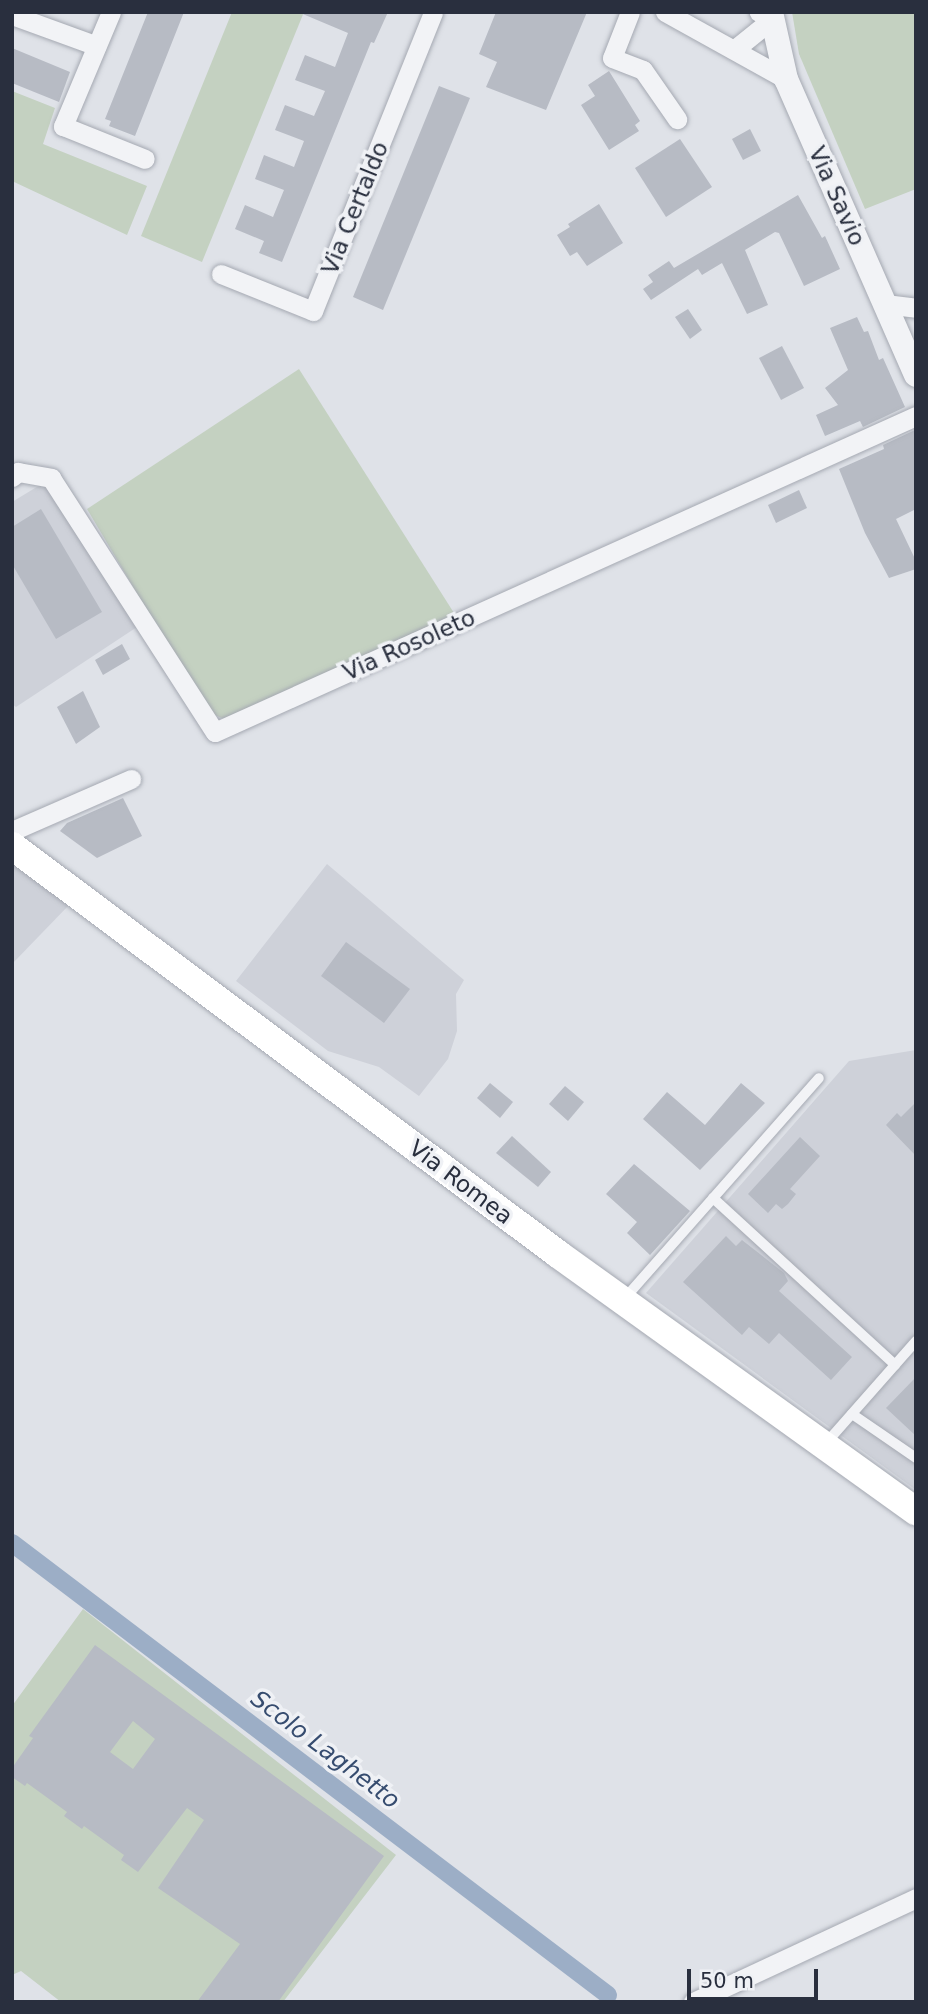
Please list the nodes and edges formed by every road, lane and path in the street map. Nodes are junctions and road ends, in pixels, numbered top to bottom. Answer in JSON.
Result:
{"nodes":[{"id":1,"x":111,"y":12,"type":"edge"},
{"id":2,"x":433,"y":12,"type":"edge"},
{"id":3,"x":630,"y":12,"type":"edge"},
{"id":4,"x":678,"y":14,"type":"edge"},
{"id":5,"x":12,"y":15,"type":"edge"},
{"id":6,"x":767,"y":15,"type":"edge"},
{"id":7,"x":97,"y":46,"type":"junction"},
{"id":8,"x":735,"y":49,"type":"junction"},
{"id":9,"x":786,"y":79,"type":"junction"},
{"id":10,"x":677,"y":119,"type":"dead end"},
{"id":11,"x":145,"y":159,"type":"dead end"},
{"id":12,"x":221,"y":274,"type":"dead end"},
{"id":13,"x":885,"y":304,"type":"junction"},
{"id":14,"x":916,"y":308,"type":"edge"},
{"id":15,"x":916,"y":375,"type":"edge"},
{"id":16,"x":916,"y":416,"type":"edge"},
{"id":17,"x":12,"y":477,"type":"edge"},
{"id":18,"x":131,"y":779,"type":"dead end"},
{"id":19,"x":12,"y":831,"type":"edge"},
{"id":20,"x":12,"y":846,"type":"edge"},
{"id":21,"x":819,"y":1078,"type":"dead end"},
{"id":22,"x":713,"y":1198,"type":"junction"},
{"id":23,"x":622,"y":1301,"type":"junction"},
{"id":24,"x":916,"y":1341,"type":"edge"},
{"id":25,"x":895,"y":1365,"type":"junction"},
{"id":26,"x":852,"y":1414,"type":"junction"},
{"id":27,"x":825,"y":1446,"type":"junction"},
{"id":28,"x":916,"y":1458,"type":"edge"},
{"id":29,"x":916,"y":1511,"type":"edge"},
{"id":30,"x":916,"y":1898,"type":"edge"},
{"id":31,"x":724,"y":1995,"type":"edge"},
{"id":32,"x":693,"y":2002,"type":"edge"}],
"edges":[{"from":1,"to":7,"type":"street"},
{"from":2,"to":12,"type":"street","name":"Via Certaldo"},
{"from":3,"to":10,"type":"street"},
{"from":4,"to":8,"type":"street"},
{"from":5,"to":7,"type":"street"},
{"from":6,"to":8,"type":"street"},
{"from":6,"to":9,"type":"street","name":"Via Savio"},
{"from":7,"to":11,"type":"street"},
{"from":8,"to":9,"type":"street"},
{"from":9,"to":13,"type":"street","name":"Via Savio"},
{"from":13,"to":14,"type":"street"},
{"from":13,"to":15,"type":"street","name":"Via Savio"},
{"from":16,"to":17,"type":"street","name":"Via Rosoleto"},
{"from":18,"to":19,"type":"street"},
{"from":20,"to":23,"type":"main road","name":"Via Romea"},
{"from":21,"to":22,"type":"lane"},
{"from":22,"to":23,"type":"lane"},
{"from":22,"to":25,"type":"lane"},
{"from":23,"to":27,"type":"main road","name":"Via Romea"},
{"from":24,"to":25,"type":"lane"},
{"from":25,"to":26,"type":"lane"},
{"from":26,"to":27,"type":"lane"},
{"from":26,"to":28,"type":"lane"},
{"from":27,"to":29,"type":"main road","name":"Via Romea"},
{"from":30,"to":31,"type":"street"},
{"from":31,"to":32,"type":"street"}]}
